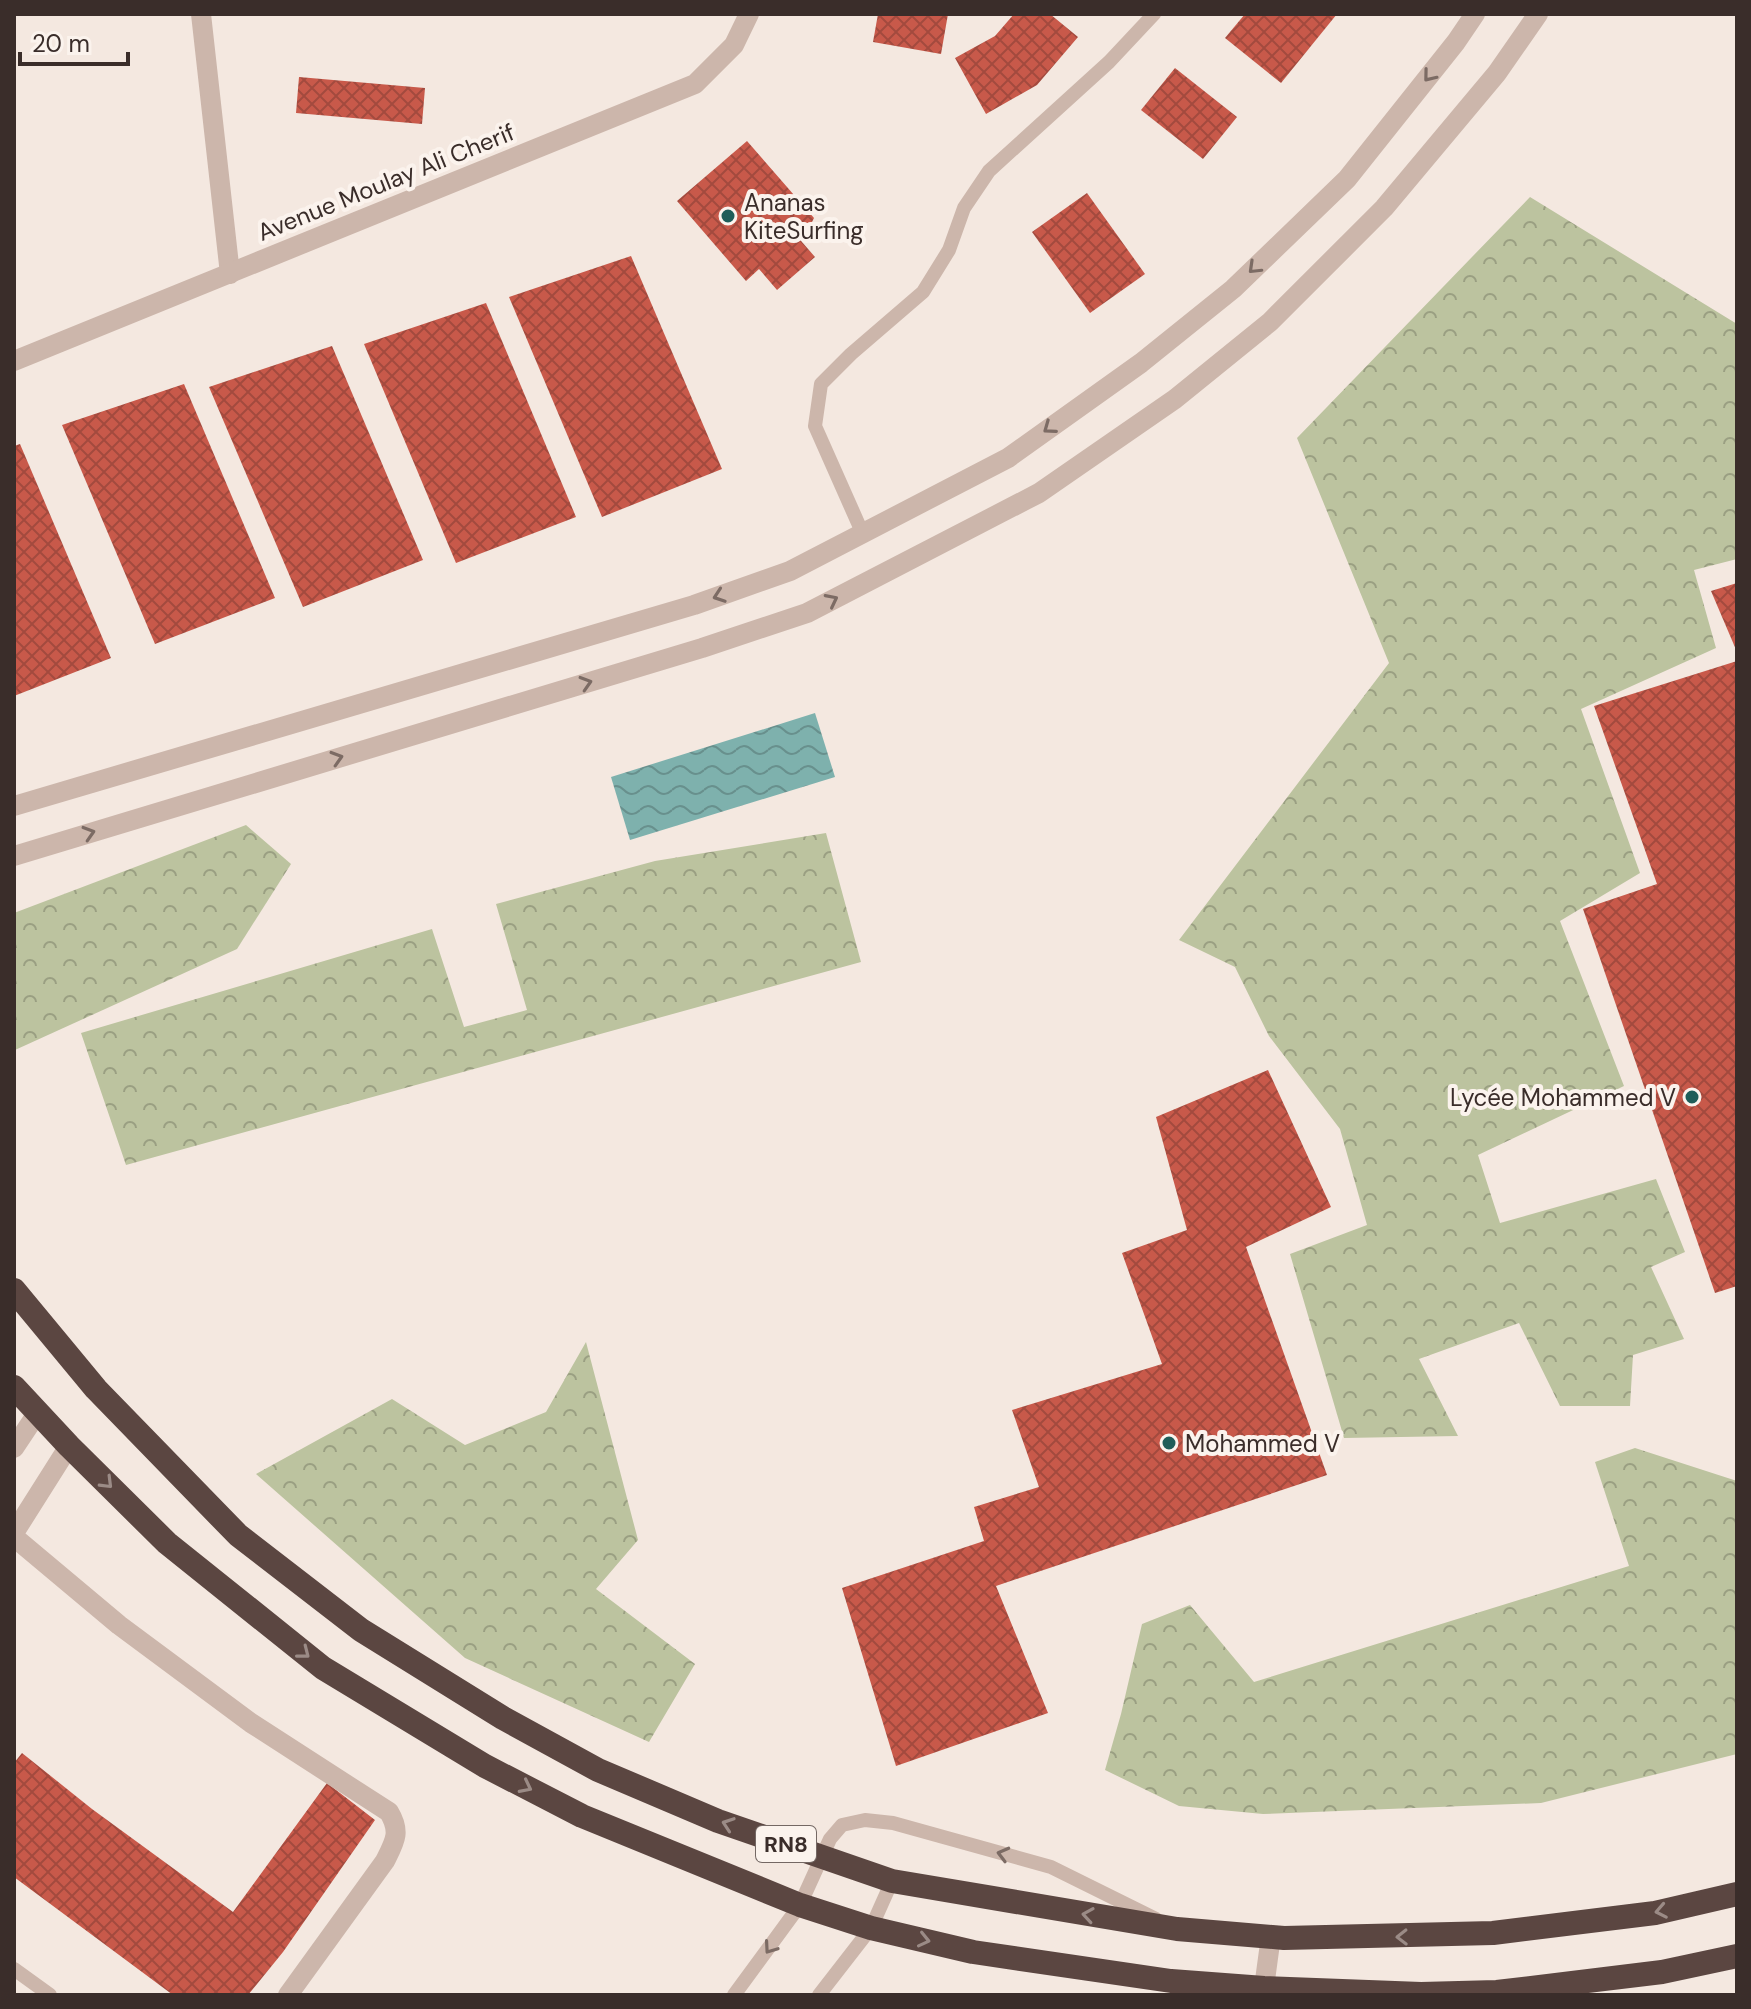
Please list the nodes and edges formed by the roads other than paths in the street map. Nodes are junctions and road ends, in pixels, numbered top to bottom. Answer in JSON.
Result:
{"nodes":[{"id":1,"x":201,"y":14,"type":"edge"},
{"id":2,"x":749,"y":14,"type":"edge"},
{"id":3,"x":1154,"y":14,"type":"edge"},
{"id":4,"x":1475,"y":14,"type":"edge"},
{"id":5,"x":1538,"y":14,"type":"edge"},
{"id":6,"x":230,"y":274,"type":"junction"},
{"id":7,"x":14,"y":361,"type":"edge"},
{"id":8,"x":862,"y":532,"type":"junction"},
{"id":9,"x":14,"y":806,"type":"edge"},
{"id":10,"x":14,"y":856,"type":"edge"},
{"id":11,"x":14,"y":1290,"type":"edge"},
{"id":12,"x":14,"y":1387,"type":"edge"},
{"id":13,"x":38,"y":1412,"type":"junction"},
{"id":14,"x":69,"y":1446,"type":"junction"},
{"id":15,"x":14,"y":1448,"type":"edge"},
{"id":16,"x":14,"y":1535,"type":"edge"},
{"id":17,"x":822,"y":1857,"type":"junction"},
{"id":18,"x":892,"y":1881,"type":"junction"},
{"id":19,"x":1737,"y":1894,"type":"edge"},
{"id":20,"x":800,"y":1905,"type":"junction"},
{"id":21,"x":871,"y":1928,"type":"junction"},
{"id":22,"x":1177,"y":1929,"type":"junction"},
{"id":23,"x":1271,"y":1936,"type":"junction"},
{"id":24,"x":1737,"y":1956,"type":"edge"},
{"id":25,"x":14,"y":1969,"type":"edge"},
{"id":26,"x":1263,"y":1991,"type":"edge"},
{"id":27,"x":50,"y":1995,"type":"edge"},
{"id":28,"x":288,"y":1995,"type":"edge"},
{"id":29,"x":734,"y":1995,"type":"edge"},
{"id":30,"x":819,"y":1995,"type":"edge"}],
"edges":[{"from":1,"to":6,"type":"street"},
{"from":2,"to":6,"type":"street","name":"Avenue Moulay Ali Cherif"},
{"from":3,"to":8,"type":"lane"},
{"from":4,"to":8,"type":"street","one_way":true},
{"from":10,"to":5,"type":"street","one_way":true},
{"from":6,"to":7,"type":"street","name":"Avenue Moulay Ali Cherif"},
{"from":8,"to":9,"type":"street","one_way":true},
{"from":17,"to":11,"type":"highway","number":"RN8","one_way":true},
{"from":12,"to":13,"type":"highway","number":"RN8"},
{"from":13,"to":14,"type":"highway","number":"RN8"},
{"from":13,"to":15,"type":"street"},
{"from":14,"to":16,"type":"street"},
{"from":14,"to":20,"type":"highway","number":"RN8","one_way":true},
{"from":16,"to":28,"type":"street"},
{"from":17,"to":18,"type":"highway","number":"RN8"},
{"from":17,"to":20,"type":"lane"},
{"from":22,"to":17,"type":"lane","one_way":true},
{"from":18,"to":21,"type":"lane"},
{"from":22,"to":18,"type":"highway","number":"RN8","one_way":true},
{"from":19,"to":23,"type":"highway","number":"RN8","one_way":true},
{"from":20,"to":21,"type":"highway","number":"RN8"},
{"from":20,"to":29,"type":"lane","one_way":true},
{"from":21,"to":26,"type":"highway","number":"RN8","one_way":true},
{"from":21,"to":30,"type":"lane"},
{"from":22,"to":23,"type":"highway","number":"RN8"},
{"from":23,"to":26,"type":"street"},
{"from":24,"to":26,"type":"highway","number":"RN8"},
{"from":25,"to":27,"type":"lane"}]}
